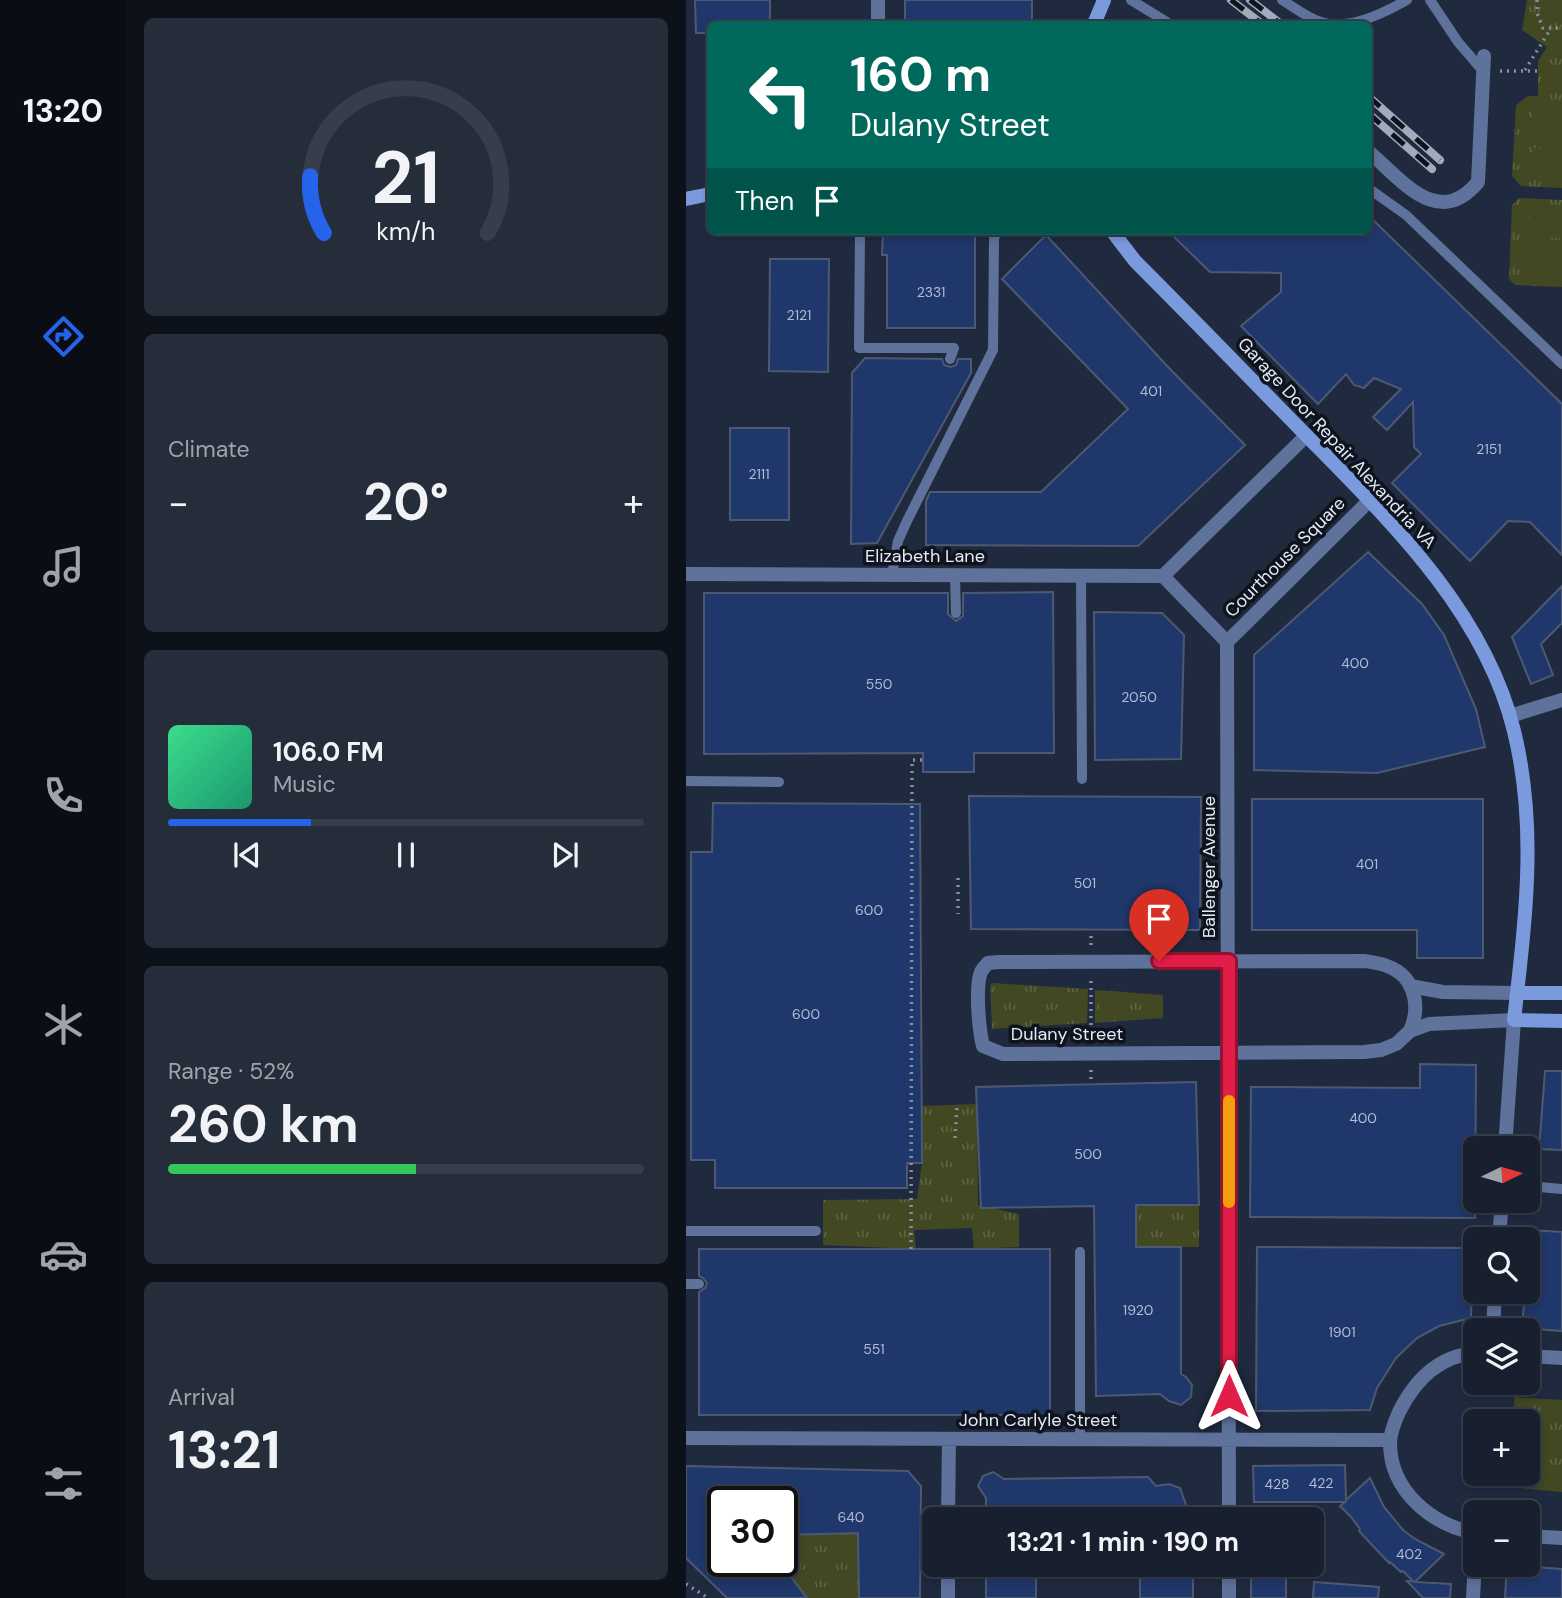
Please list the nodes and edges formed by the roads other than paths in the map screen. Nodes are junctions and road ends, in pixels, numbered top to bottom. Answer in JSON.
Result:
{"nodes":[{"id":1,"x":878,"y":0,"type":"edge"},
{"id":2,"x":1104,"y":0,"type":"edge"},
{"id":3,"x":1131,"y":0,"type":"edge"},
{"id":4,"x":1282,"y":0,"type":"edge"},
{"id":5,"x":1407,"y":0,"type":"edge"},
{"id":6,"x":1430,"y":0,"type":"edge"},
{"id":7,"x":878,"y":21,"type":"edge"},
{"id":8,"x":1095,"y":21,"type":"edge"},
{"id":9,"x":1165,"y":21,"type":"edge"},
{"id":10,"x":1320,"y":21,"type":"edge"},
{"id":11,"x":1346,"y":21,"type":"edge"},
{"id":12,"x":1484,"y":64,"type":"joint"},
{"id":13,"x":1372,"y":154,"type":"edge"},
{"id":14,"x":1372,"y":191,"type":"edge"},
{"id":15,"x":707,"y":195,"type":"edge"},
{"id":16,"x":686,"y":199,"type":"edge"},
{"id":17,"x":860,"y":235,"type":"edge"},
{"id":18,"x":996,"y":235,"type":"edge"},
{"id":19,"x":1115,"y":235,"type":"edge"},
{"id":20,"x":950,"y":359,"type":"dead end"},
{"id":21,"x":1562,"y":364,"type":"edge"},
{"id":22,"x":1307,"y":436,"type":"junction"},
{"id":23,"x":1370,"y":500,"type":"junction"},
{"id":24,"x":686,"y":574,"type":"edge"},
{"id":25,"x":892,"y":575,"type":"junction"},
{"id":26,"x":1081,"y":575,"type":"junction"},
{"id":27,"x":956,"y":576,"type":"junction"},
{"id":28,"x":1163,"y":576,"type":"junction"},
{"id":29,"x":956,"y":614,"type":"dead end"},
{"id":30,"x":1227,"y":642,"type":"junction"},
{"id":31,"x":1562,"y":700,"type":"edge"},
{"id":32,"x":1510,"y":716,"type":"junction"},
{"id":33,"x":1082,"y":779,"type":"dead end"},
{"id":34,"x":686,"y":780,"type":"edge"},
{"id":35,"x":779,"y":782,"type":"dead end"},
{"id":36,"x":1229,"y":961,"type":"junction"},
{"id":37,"x":1410,"y":986,"type":"junction"},
{"id":38,"x":1517,"y":993,"type":"junction"},
{"id":39,"x":1562,"y":993,"type":"edge"},
{"id":40,"x":1514,"y":1020,"type":"junction"},
{"id":41,"x":1562,"y":1021,"type":"edge"},
{"id":42,"x":1410,"y":1031,"type":"junction"},
{"id":43,"x":1229,"y":1051,"type":"junction"},
{"id":44,"x":1506,"y":1136,"type":"edge"},
{"id":45,"x":1540,"y":1187,"type":"edge"},
{"id":46,"x":1562,"y":1189,"type":"edge"},
{"id":47,"x":686,"y":1231,"type":"edge"},
{"id":48,"x":816,"y":1231,"type":"dead end"},
{"id":49,"x":1080,"y":1252,"type":"dead end"},
{"id":50,"x":686,"y":1284,"type":"edge"},
{"id":51,"x":699,"y":1284,"type":"dead end"},
{"id":52,"x":1463,"y":1355,"type":"edge"},
{"id":53,"x":1540,"y":1357,"type":"edge"},
{"id":54,"x":1562,"y":1358,"type":"edge"},
{"id":55,"x":686,"y":1438,"type":"edge"},
{"id":56,"x":949,"y":1439,"type":"junction"},
{"id":57,"x":1080,"y":1439,"type":"junction"},
{"id":58,"x":1229,"y":1440,"type":"junction"},
{"id":59,"x":1389,"y":1440,"type":"junction"},
{"id":60,"x":948,"y":1507,"type":"edge"},
{"id":61,"x":1229,"y":1507,"type":"edge"},
{"id":62,"x":1463,"y":1529,"type":"edge"},
{"id":63,"x":1540,"y":1537,"type":"edge"},
{"id":64,"x":1562,"y":1538,"type":"edge"},
{"id":65,"x":948,"y":1577,"type":"edge"},
{"id":66,"x":1229,"y":1577,"type":"edge"},
{"id":67,"x":1474,"y":1577,"type":"edge"},
{"id":68,"x":948,"y":1598,"type":"edge"},
{"id":69,"x":1229,"y":1598,"type":"edge"},
{"id":70,"x":1473,"y":1598,"type":"edge"}],
"edges":[{"from":1,"to":7,"type":"street"},
{"from":2,"to":8,"type":"street"},
{"from":3,"to":9,"type":"lane"},
{"from":4,"to":10,"type":"lane"},
{"from":5,"to":11,"type":"lane"},
{"from":6,"to":12,"type":"lane"},
{"from":12,"to":13,"type":"street"},
{"from":14,"to":21,"type":"lane"},
{"from":15,"to":16,"type":"street"},
{"from":17,"to":20,"type":"lane"},
{"from":18,"to":25,"type":"lane"},
{"from":19,"to":22,"type":"street","name":"Garage Door Repair Alexandria VA"},
{"from":22,"to":23,"type":"street","name":"Garage Door Repair Alexandria VA"},
{"from":22,"to":28,"type":"street"},
{"from":23,"to":30,"type":"street","name":"Courthouse Square"},
{"from":23,"to":32,"type":"street","name":"Garage Door Repair Alexandria VA"},
{"from":24,"to":25,"type":"street","name":"Elizabeth Lane"},
{"from":25,"to":27,"type":"street","name":"Elizabeth Lane"},
{"from":26,"to":27,"type":"street","name":"Elizabeth Lane"},
{"from":26,"to":28,"type":"street","name":"Elizabeth Lane"},
{"from":26,"to":33,"type":"lane"},
{"from":27,"to":29,"type":"lane"},
{"from":28,"to":30,"type":"street"},
{"from":30,"to":36,"type":"street","name":"Ballenger Avenue"},
{"from":31,"to":32,"type":"street"},
{"from":32,"to":38,"type":"street","name":"Garage Door Repair Alexandria VA"},
{"from":34,"to":35,"type":"lane"},
{"from":36,"to":37,"type":"street","name":"Dulany Street"},
{"from":36,"to":43,"type":"street","name":"Ballenger Avenue"},
{"from":36,"to":43,"type":"street","name":"Dulany Street"},
{"from":37,"to":38,"type":"street","name":"Dulany Street"},
{"from":37,"to":42,"type":"street"},
{"from":38,"to":39,"type":"street","name":"Dulany Street"},
{"from":38,"to":40,"type":"street","name":"Garage Door Repair Alexandria VA"},
{"from":40,"to":41,"type":"street","name":"Dulany Street"},
{"from":40,"to":42,"type":"street","name":"Dulany Street"},
{"from":40,"to":44,"type":"street"},
{"from":42,"to":43,"type":"street","name":"Dulany Street"},
{"from":43,"to":58,"type":"street","name":"Ballenger Avenue"},
{"from":45,"to":46,"type":"lane"},
{"from":47,"to":48,"type":"lane"},
{"from":49,"to":57,"type":"lane"},
{"from":50,"to":51,"type":"lane"},
{"from":52,"to":59,"type":"street"},
{"from":53,"to":54,"type":"street"},
{"from":55,"to":56,"type":"street","name":"John Carlyle Street"},
{"from":56,"to":57,"type":"street","name":"John Carlyle Street"},
{"from":56,"to":60,"type":"street"},
{"from":57,"to":58,"type":"street","name":"John Carlyle Street"},
{"from":58,"to":59,"type":"street","name":"John Carlyle Street"},
{"from":58,"to":61,"type":"street","name":"Ballenger Avenue"},
{"from":59,"to":62,"type":"street"},
{"from":63,"to":64,"type":"street"},
{"from":65,"to":68,"type":"street"},
{"from":66,"to":69,"type":"street"},
{"from":67,"to":70,"type":"street"}]}
